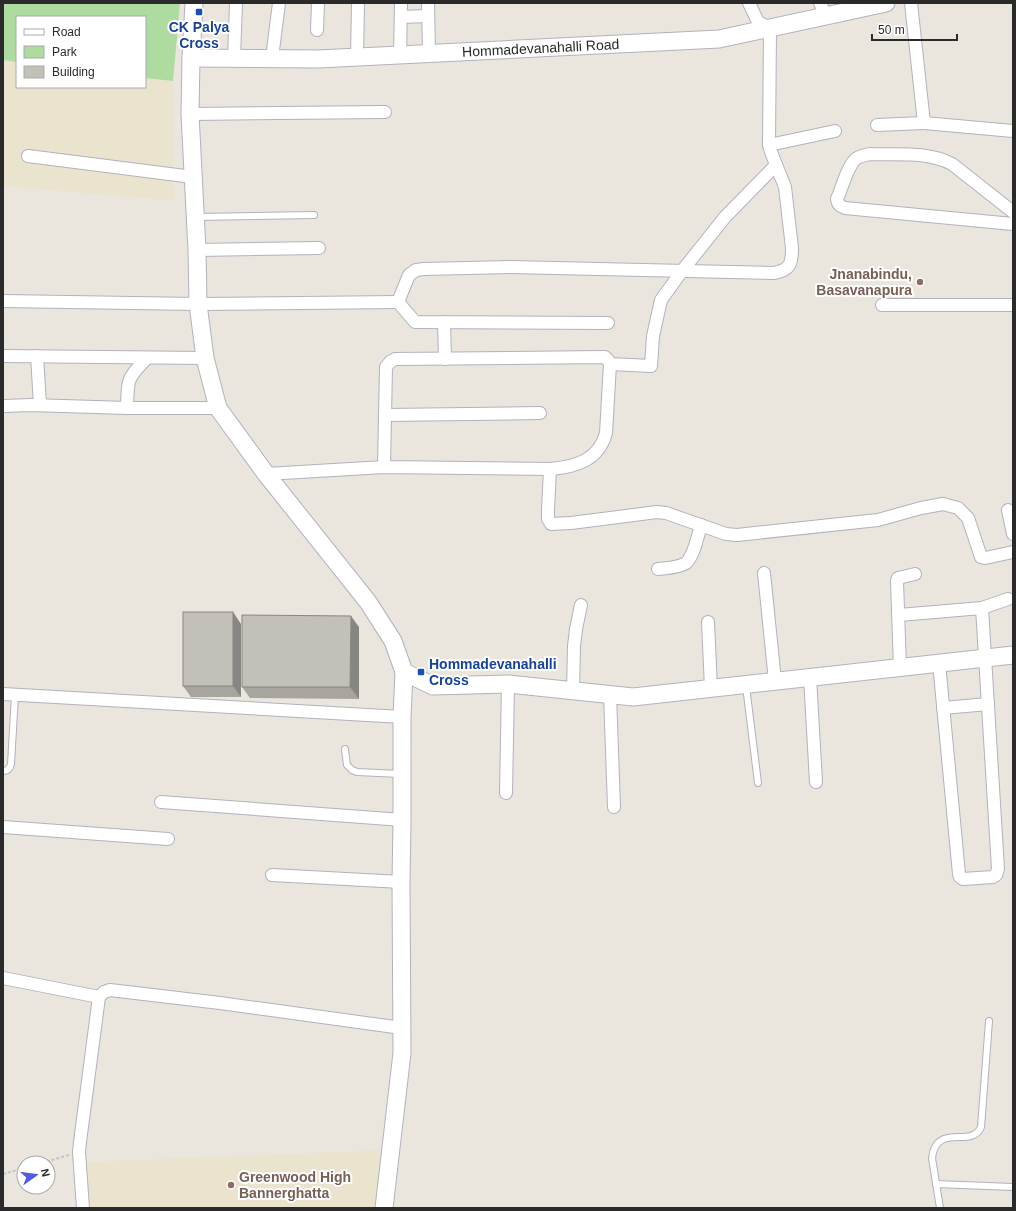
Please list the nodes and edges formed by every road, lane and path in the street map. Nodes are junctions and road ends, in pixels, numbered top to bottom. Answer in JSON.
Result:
{"nodes":[{"id":1,"x":194,"y":3,"type":"edge"},
{"id":2,"x":236,"y":3,"type":"edge"},
{"id":3,"x":278,"y":3,"type":"edge"},
{"id":4,"x":318,"y":3,"type":"edge"},
{"id":5,"x":358,"y":3,"type":"edge"},
{"id":6,"x":401,"y":3,"type":"edge"},
{"id":7,"x":428,"y":3,"type":"edge"},
{"id":8,"x":749,"y":3,"type":"edge"},
{"id":9,"x":886,"y":3,"type":"edge"},
{"id":10,"x":911,"y":3,"type":"edge"},
{"id":11,"x":823,"y":9,"type":"edge"},
{"id":12,"x":428,"y":16,"type":"junction"},
{"id":13,"x":401,"y":17,"type":"junction"},
{"id":14,"x":770,"y":28,"type":"junction"},
{"id":15,"x":317,"y":30,"type":"dead end"},
{"id":16,"x":429,"y":54,"type":"junction"},
{"id":17,"x":400,"y":55,"type":"junction"},
{"id":18,"x":357,"y":57,"type":"junction"},
{"id":19,"x":191,"y":58,"type":"junction"},
{"id":20,"x":234,"y":58,"type":"junction"},
{"id":21,"x":272,"y":58,"type":"junction"},
{"id":22,"x":385,"y":112,"type":"dead end"},
{"id":23,"x":190,"y":114,"type":"junction"},
{"id":24,"x":877,"y":124,"type":"dead end"},
{"id":25,"x":924,"y":124,"type":"junction"},
{"id":26,"x":835,"y":131,"type":"dead end"},
{"id":27,"x":1013,"y":131,"type":"edge"},
{"id":28,"x":769,"y":145,"type":"junction"},
{"id":29,"x":28,"y":156,"type":"dead end"},
{"id":30,"x":776,"y":165,"type":"junction"},
{"id":31,"x":193,"y":177,"type":"junction"},
{"id":32,"x":1013,"y":212,"type":"edge"},
{"id":33,"x":314,"y":215,"type":"dead end"},
{"id":34,"x":195,"y":217,"type":"junction"},
{"id":35,"x":1013,"y":224,"type":"edge"},
{"id":36,"x":319,"y":248,"type":"dead end"},
{"id":37,"x":197,"y":250,"type":"junction"},
{"id":38,"x":682,"y":271,"type":"junction"},
{"id":39,"x":3,"y":301,"type":"edge"},
{"id":40,"x":398,"y":302,"type":"junction"},
{"id":41,"x":198,"y":304,"type":"junction"},
{"id":42,"x":1013,"y":304,"type":"edge"},
{"id":43,"x":882,"y":305,"type":"dead end"},
{"id":44,"x":444,"y":322,"type":"junction"},
{"id":45,"x":608,"y":323,"type":"dead end"},
{"id":46,"x":3,"y":356,"type":"edge"},
{"id":47,"x":37,"y":356,"type":"junction"},
{"id":48,"x":146,"y":358,"type":"junction"},
{"id":49,"x":205,"y":358,"type":"junction"},
{"id":50,"x":445,"y":359,"type":"junction"},
{"id":51,"x":610,"y":364,"type":"junction"},
{"id":52,"x":40,"y":405,"type":"junction"},
{"id":53,"x":3,"y":406,"type":"edge"},
{"id":54,"x":127,"y":408,"type":"junction"},
{"id":55,"x":218,"y":408,"type":"junction"},
{"id":56,"x":540,"y":412,"type":"dead end"},
{"id":57,"x":385,"y":415,"type":"junction"},
{"id":58,"x":384,"y":467,"type":"junction"},
{"id":59,"x":550,"y":469,"type":"junction"},
{"id":60,"x":266,"y":474,"type":"junction"},
{"id":61,"x":1008,"y":510,"type":"dead end"},
{"id":62,"x":701,"y":525,"type":"junction"},
{"id":63,"x":1013,"y":534,"type":"edge"},
{"id":64,"x":1013,"y":552,"type":"edge"},
{"id":65,"x":658,"y":569,"type":"dead end"},
{"id":66,"x":764,"y":573,"type":"dead end"},
{"id":67,"x":915,"y":574,"type":"dead end"},
{"id":68,"x":1008,"y":600,"type":"dead end"},
{"id":69,"x":581,"y":605,"type":"dead end"},
{"id":70,"x":982,"y":608,"type":"junction"},
{"id":71,"x":899,"y":615,"type":"junction"},
{"id":72,"x":708,"y":622,"type":"dead end"},
{"id":73,"x":1013,"y":655,"type":"edge"},
{"id":74,"x":985,"y":658,"type":"junction"},
{"id":75,"x":939,"y":663,"type":"junction"},
{"id":76,"x":900,"y":668,"type":"junction"},
{"id":77,"x":404,"y":672,"type":"junction"},
{"id":78,"x":810,"y":677,"type":"junction"},
{"id":79,"x":775,"y":681,"type":"junction"},
{"id":80,"x":508,"y":684,"type":"junction"},
{"id":81,"x":746,"y":684,"type":"junction"},
{"id":82,"x":711,"y":688,"type":"junction"},
{"id":83,"x":573,"y":691,"type":"junction"},
{"id":84,"x":9,"y":694,"type":"edge"},
{"id":85,"x":610,"y":694,"type":"junction"},
{"id":86,"x":988,"y":704,"type":"junction"},
{"id":87,"x":943,"y":708,"type":"junction"},
{"id":88,"x":402,"y":716,"type":"junction"},
{"id":89,"x":345,"y":749,"type":"dead end"},
{"id":90,"x":3,"y":771,"type":"edge"},
{"id":91,"x":402,"y":774,"type":"junction"},
{"id":92,"x":816,"y":782,"type":"dead end"},
{"id":93,"x":758,"y":783,"type":"dead end"},
{"id":94,"x":506,"y":793,"type":"dead end"},
{"id":95,"x":161,"y":802,"type":"dead end"},
{"id":96,"x":614,"y":808,"type":"dead end"},
{"id":97,"x":402,"y":820,"type":"junction"},
{"id":98,"x":3,"y":827,"type":"edge"},
{"id":99,"x":168,"y":839,"type":"dead end"},
{"id":100,"x":272,"y":875,"type":"dead end"},
{"id":101,"x":401,"y":882,"type":"junction"},
{"id":102,"x":3,"y":978,"type":"edge"},
{"id":103,"x":99,"y":997,"type":"junction"},
{"id":104,"x":989,"y":1021,"type":"dead end"},
{"id":105,"x":402,"y":1028,"type":"junction"},
{"id":106,"x":79,"y":1152,"type":"junction"},
{"id":107,"x":56,"y":1159,"type":"edge"},
{"id":108,"x":16,"y":1170,"type":"edge"},
{"id":109,"x":3,"y":1174,"type":"edge"},
{"id":110,"x":936,"y":1184,"type":"junction"},
{"id":111,"x":1013,"y":1187,"type":"edge"},
{"id":112,"x":83,"y":1208,"type":"edge"},
{"id":113,"x":384,"y":1208,"type":"edge"},
{"id":114,"x":940,"y":1208,"type":"edge"}],
"edges":[{"from":1,"to":19,"type":"main road"},
{"from":2,"to":20,"type":"street"},
{"from":3,"to":21,"type":"street"},
{"from":4,"to":15,"type":"street"},
{"from":5,"to":18,"type":"street"},
{"from":6,"to":13,"type":"street"},
{"from":7,"to":12,"type":"street"},
{"from":8,"to":14,"type":"street"},
{"from":9,"to":11,"type":"main road","name":"Hommadevanahalli Road"},
{"from":10,"to":25,"type":"street"},
{"from":11,"to":14,"type":"main road","name":"Hommadevanahalli Road"},
{"from":12,"to":13,"type":"street"},
{"from":12,"to":16,"type":"street"},
{"from":13,"to":17,"type":"street"},
{"from":14,"to":16,"type":"main road","name":"Hommadevanahalli Road"},
{"from":14,"to":28,"type":"street"},
{"from":16,"to":17,"type":"main road","name":"Hommadevanahalli Road"},
{"from":17,"to":18,"type":"main road","name":"Hommadevanahalli Road"},
{"from":18,"to":21,"type":"main road","name":"Hommadevanahalli Road"},
{"from":19,"to":20,"type":"main road","name":"Hommadevanahalli Road"},
{"from":19,"to":23,"type":"main road"},
{"from":20,"to":21,"type":"main road","name":"Hommadevanahalli Road"},
{"from":22,"to":23,"type":"street"},
{"from":23,"to":31,"type":"main road"},
{"from":24,"to":25,"type":"street"},
{"from":25,"to":27,"type":"street"},
{"from":26,"to":28,"type":"street"},
{"from":28,"to":30,"type":"street"},
{"from":29,"to":31,"type":"street"},
{"from":30,"to":38,"type":"street"},
{"from":30,"to":38,"type":"street"},
{"from":31,"to":34,"type":"main road"},
{"from":32,"to":35,"type":"street"},
{"from":33,"to":34,"type":"lane"},
{"from":34,"to":37,"type":"main road"},
{"from":36,"to":37,"type":"street"},
{"from":37,"to":41,"type":"main road"},
{"from":38,"to":40,"type":"street"},
{"from":38,"to":51,"type":"street"},
{"from":39,"to":41,"type":"street"},
{"from":40,"to":41,"type":"street"},
{"from":40,"to":44,"type":"street"},
{"from":41,"to":49,"type":"main road"},
{"from":42,"to":43,"type":"street"},
{"from":44,"to":45,"type":"street"},
{"from":44,"to":50,"type":"street"},
{"from":46,"to":47,"type":"street"},
{"from":47,"to":48,"type":"street"},
{"from":47,"to":52,"type":"street"},
{"from":48,"to":49,"type":"street"},
{"from":48,"to":54,"type":"street"},
{"from":49,"to":55,"type":"main road"},
{"from":50,"to":51,"type":"street"},
{"from":50,"to":57,"type":"street"},
{"from":51,"to":59,"type":"street"},
{"from":52,"to":53,"type":"street"},
{"from":52,"to":54,"type":"street"},
{"from":54,"to":55,"type":"street"},
{"from":55,"to":60,"type":"main road"},
{"from":56,"to":57,"type":"street"},
{"from":57,"to":58,"type":"street"},
{"from":58,"to":59,"type":"street"},
{"from":58,"to":60,"type":"street"},
{"from":59,"to":62,"type":"street"},
{"from":60,"to":77,"type":"main road"},
{"from":61,"to":63,"type":"street"},
{"from":62,"to":64,"type":"street"},
{"from":62,"to":65,"type":"street"},
{"from":66,"to":79,"type":"street"},
{"from":67,"to":71,"type":"street"},
{"from":68,"to":70,"type":"street"},
{"from":69,"to":83,"type":"street"},
{"from":70,"to":71,"type":"street"},
{"from":70,"to":74,"type":"street"},
{"from":71,"to":76,"type":"street"},
{"from":72,"to":82,"type":"street"},
{"from":73,"to":74,"type":"main road"},
{"from":74,"to":75,"type":"main road"},
{"from":74,"to":86,"type":"street"},
{"from":75,"to":76,"type":"main road"},
{"from":75,"to":87,"type":"street"},
{"from":76,"to":78,"type":"main road"},
{"from":77,"to":80,"type":"main road"},
{"from":77,"to":88,"type":"main road"},
{"from":78,"to":79,"type":"main road"},
{"from":78,"to":92,"type":"street"},
{"from":79,"to":81,"type":"main road"},
{"from":80,"to":83,"type":"main road"},
{"from":80,"to":94,"type":"street"},
{"from":81,"to":82,"type":"main road"},
{"from":81,"to":93,"type":"lane"},
{"from":82,"to":85,"type":"main road"},
{"from":83,"to":85,"type":"main road"},
{"from":84,"to":88,"type":"street"},
{"from":84,"to":90,"type":"lane"},
{"from":85,"to":96,"type":"street"},
{"from":86,"to":87,"type":"street"},
{"from":86,"to":87,"type":"street"},
{"from":88,"to":91,"type":"main road"},
{"from":89,"to":91,"type":"lane"},
{"from":91,"to":97,"type":"main road"},
{"from":95,"to":97,"type":"street"},
{"from":97,"to":101,"type":"main road"},
{"from":98,"to":99,"type":"street"},
{"from":100,"to":101,"type":"street"},
{"from":101,"to":105,"type":"main road"},
{"from":102,"to":103,"type":"street"},
{"from":103,"to":105,"type":"street"},
{"from":103,"to":106,"type":"street"},
{"from":104,"to":110,"type":"lane"},
{"from":105,"to":113,"type":"main road"},
{"from":106,"to":107,"type":"path"},
{"from":106,"to":112,"type":"street"},
{"from":108,"to":109,"type":"path"},
{"from":110,"to":111,"type":"lane"},
{"from":110,"to":114,"type":"lane"}]}
